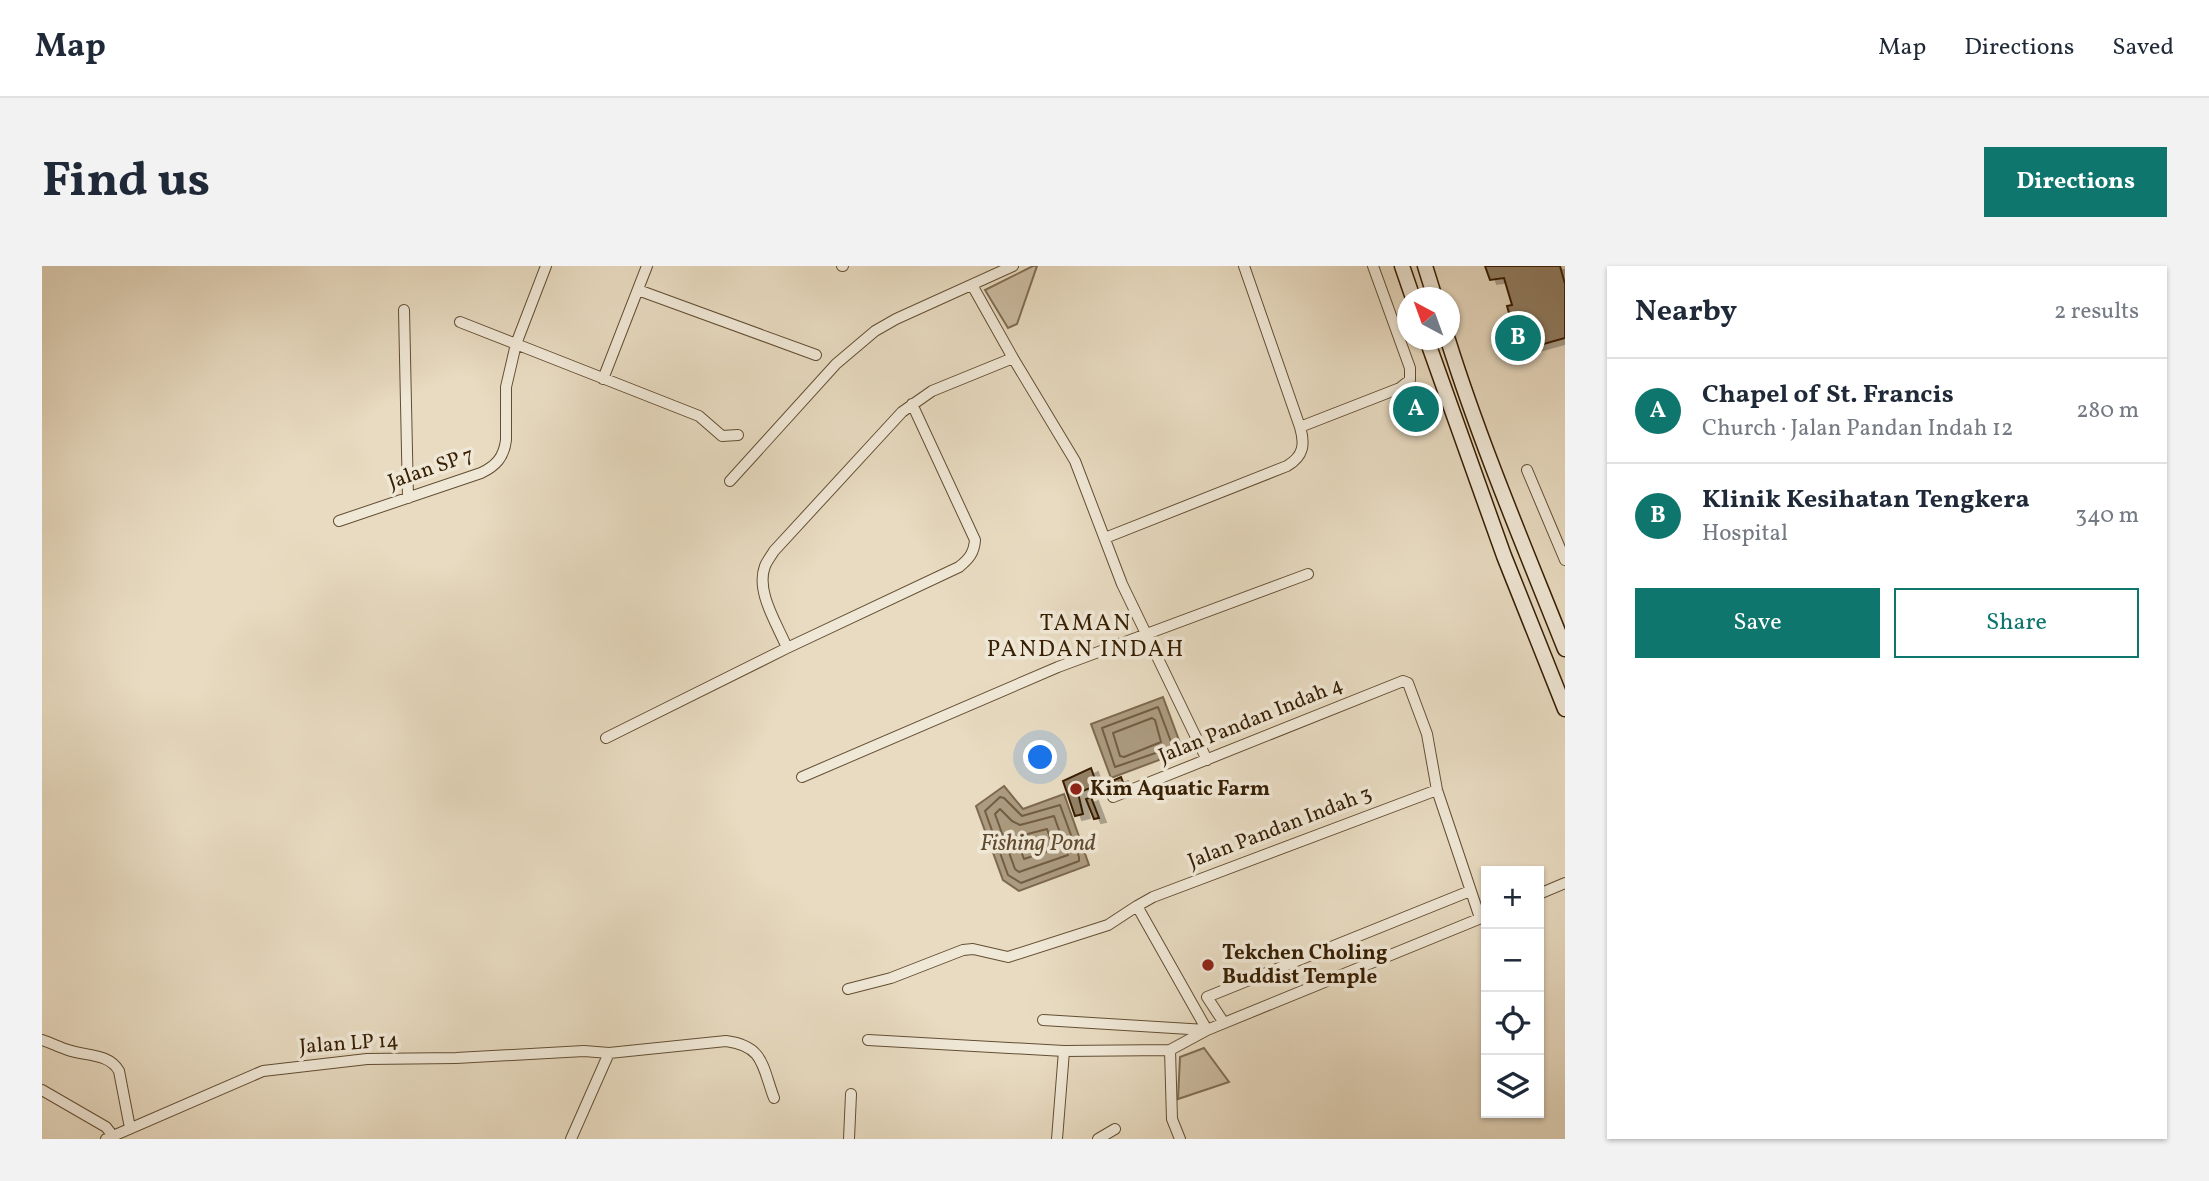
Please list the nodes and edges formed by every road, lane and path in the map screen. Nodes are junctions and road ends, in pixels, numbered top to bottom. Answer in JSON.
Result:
{"nodes":[{"id":1,"x":546,"y":266,"type":"edge"},
{"id":2,"x":647,"y":266,"type":"edge"},
{"id":3,"x":1013,"y":266,"type":"edge"},
{"id":4,"x":1244,"y":266,"type":"edge"},
{"id":5,"x":1373,"y":266,"type":"edge"},
{"id":6,"x":1402,"y":266,"type":"edge"},
{"id":7,"x":1425,"y":266,"type":"edge"},
{"id":8,"x":972,"y":285,"type":"junction"},
{"id":9,"x":1409,"y":287,"type":"edge"},
{"id":10,"x":1432,"y":287,"type":"edge"},
{"id":11,"x":638,"y":290,"type":"junction"},
{"id":12,"x":404,"y":310,"type":"dead end"},
{"id":13,"x":460,"y":322,"type":"dead end"},
{"id":14,"x":516,"y":344,"type":"junction"},
{"id":15,"x":1431,"y":350,"type":"edge"},
{"id":16,"x":1451,"y":350,"type":"edge"},
{"id":17,"x":816,"y":355,"type":"dead end"},
{"id":18,"x":1013,"y":358,"type":"junction"},
{"id":19,"x":603,"y":379,"type":"junction"},
{"id":20,"x":1463,"y":387,"type":"junction"},
{"id":21,"x":1446,"y":394,"type":"junction"},
{"id":22,"x":912,"y":404,"type":"junction"},
{"id":23,"x":1300,"y":427,"type":"junction"},
{"id":24,"x":738,"y":435,"type":"dead end"},
{"id":25,"x":1527,"y":470,"type":"dead end"},
{"id":26,"x":730,"y":481,"type":"dead end"},
{"id":27,"x":408,"y":498,"type":"junction"},
{"id":28,"x":339,"y":521,"type":"dead end"},
{"id":29,"x":1105,"y":538,"type":"junction"},
{"id":30,"x":1565,"y":560,"type":"edge"},
{"id":31,"x":1308,"y":574,"type":"dead end"},
{"id":32,"x":1145,"y":634,"type":"junction"},
{"id":33,"x":787,"y":648,"type":"junction"},
{"id":34,"x":1565,"y":649,"type":"edge"},
{"id":35,"x":1553,"y":680,"type":"junction"},
{"id":36,"x":1565,"y":695,"type":"edge"},
{"id":37,"x":1565,"y":709,"type":"edge"},
{"id":38,"x":606,"y":738,"type":"dead end"},
{"id":39,"x":1207,"y":760,"type":"junction"},
{"id":40,"x":802,"y":777,"type":"dead end"},
{"id":41,"x":1437,"y":790,"type":"junction"},
{"id":42,"x":1113,"y":797,"type":"dead end"},
{"id":43,"x":1565,"y":883,"type":"edge"},
{"id":44,"x":1470,"y":891,"type":"junction"},
{"id":45,"x":1544,"y":892,"type":"edge"},
{"id":46,"x":1137,"y":906,"type":"junction"},
{"id":47,"x":1481,"y":913,"type":"edge"},
{"id":48,"x":1481,"y":918,"type":"edge"},
{"id":49,"x":848,"y":989,"type":"dead end"},
{"id":50,"x":1043,"y":1020,"type":"dead end"},
{"id":51,"x":1224,"y":1023,"type":"junction"},
{"id":52,"x":1207,"y":1030,"type":"junction"},
{"id":53,"x":42,"y":1040,"type":"edge"},
{"id":54,"x":867,"y":1040,"type":"dead end"},
{"id":55,"x":1170,"y":1050,"type":"junction"},
{"id":56,"x":1065,"y":1051,"type":"junction"},
{"id":57,"x":609,"y":1053,"type":"junction"},
{"id":58,"x":42,"y":1090,"type":"edge"},
{"id":59,"x":851,"y":1094,"type":"dead end"},
{"id":60,"x":774,"y":1098,"type":"dead end"},
{"id":61,"x":130,"y":1128,"type":"junction"},
{"id":62,"x":1115,"y":1129,"type":"dead end"},
{"id":63,"x":109,"y":1138,"type":"edge"},
{"id":64,"x":571,"y":1139,"type":"edge"},
{"id":65,"x":849,"y":1139,"type":"edge"},
{"id":66,"x":1057,"y":1139,"type":"edge"},
{"id":67,"x":1098,"y":1139,"type":"edge"},
{"id":68,"x":1180,"y":1139,"type":"edge"}],
"edges":[{"from":1,"to":14,"type":"street"},
{"from":2,"to":11,"type":"street"},
{"from":3,"to":8,"type":"street"},
{"from":4,"to":23,"type":"street"},
{"from":5,"to":23,"type":"street"},
{"from":6,"to":9,"type":"street"},
{"from":7,"to":10,"type":"street"},
{"from":8,"to":18,"type":"street"},
{"from":8,"to":26,"type":"street"},
{"from":11,"to":17,"type":"street"},
{"from":11,"to":19,"type":"street"},
{"from":12,"to":27,"type":"street"},
{"from":13,"to":14,"type":"street"},
{"from":14,"to":19,"type":"street"},
{"from":14,"to":27,"type":"street","name":"Jalan SP 7"},
{"from":15,"to":21,"type":"street"},
{"from":16,"to":20,"type":"street"},
{"from":18,"to":22,"type":"street"},
{"from":18,"to":29,"type":"street"},
{"from":19,"to":24,"type":"street"},
{"from":20,"to":21,"type":"street"},
{"from":20,"to":34,"type":"street"},
{"from":21,"to":35,"type":"street"},
{"from":22,"to":33,"type":"street"},
{"from":22,"to":33,"type":"street"},
{"from":23,"to":29,"type":"street"},
{"from":25,"to":30,"type":"street"},
{"from":27,"to":28,"type":"street","name":"Jalan SP 7"},
{"from":29,"to":32,"type":"street"},
{"from":31,"to":32,"type":"street"},
{"from":32,"to":39,"type":"street"},
{"from":32,"to":40,"type":"street"},
{"from":33,"to":38,"type":"street"},
{"from":35,"to":36,"type":"street"},
{"from":35,"to":37,"type":"street"},
{"from":39,"to":41,"type":"street","name":"Jalan Pandan Indah 4"},
{"from":39,"to":42,"type":"street","name":"Jalan Pandan Indah 4"},
{"from":41,"to":44,"type":"street"},
{"from":41,"to":46,"type":"street","name":"Jalan Pandan Indah 3"},
{"from":43,"to":45,"type":"street"},
{"from":44,"to":47,"type":"street"},
{"from":44,"to":51,"type":"street"},
{"from":46,"to":49,"type":"street","name":"Jalan Pandan Indah 3"},
{"from":46,"to":52,"type":"street"},
{"from":48,"to":51,"type":"street"},
{"from":50,"to":52,"type":"street"},
{"from":51,"to":52,"type":"street"},
{"from":52,"to":55,"type":"street"},
{"from":53,"to":61,"type":"street"},
{"from":54,"to":56,"type":"street"},
{"from":55,"to":56,"type":"street"},
{"from":55,"to":68,"type":"street"},
{"from":56,"to":66,"type":"street"},
{"from":57,"to":60,"type":"street","name":"Jalan LP 14"},
{"from":57,"to":61,"type":"street","name":"Jalan LP 14"},
{"from":57,"to":64,"type":"street"},
{"from":58,"to":63,"type":"street"},
{"from":59,"to":65,"type":"street"},
{"from":61,"to":63,"type":"street","name":"Jalan LP 14"},
{"from":62,"to":67,"type":"street"}]}
